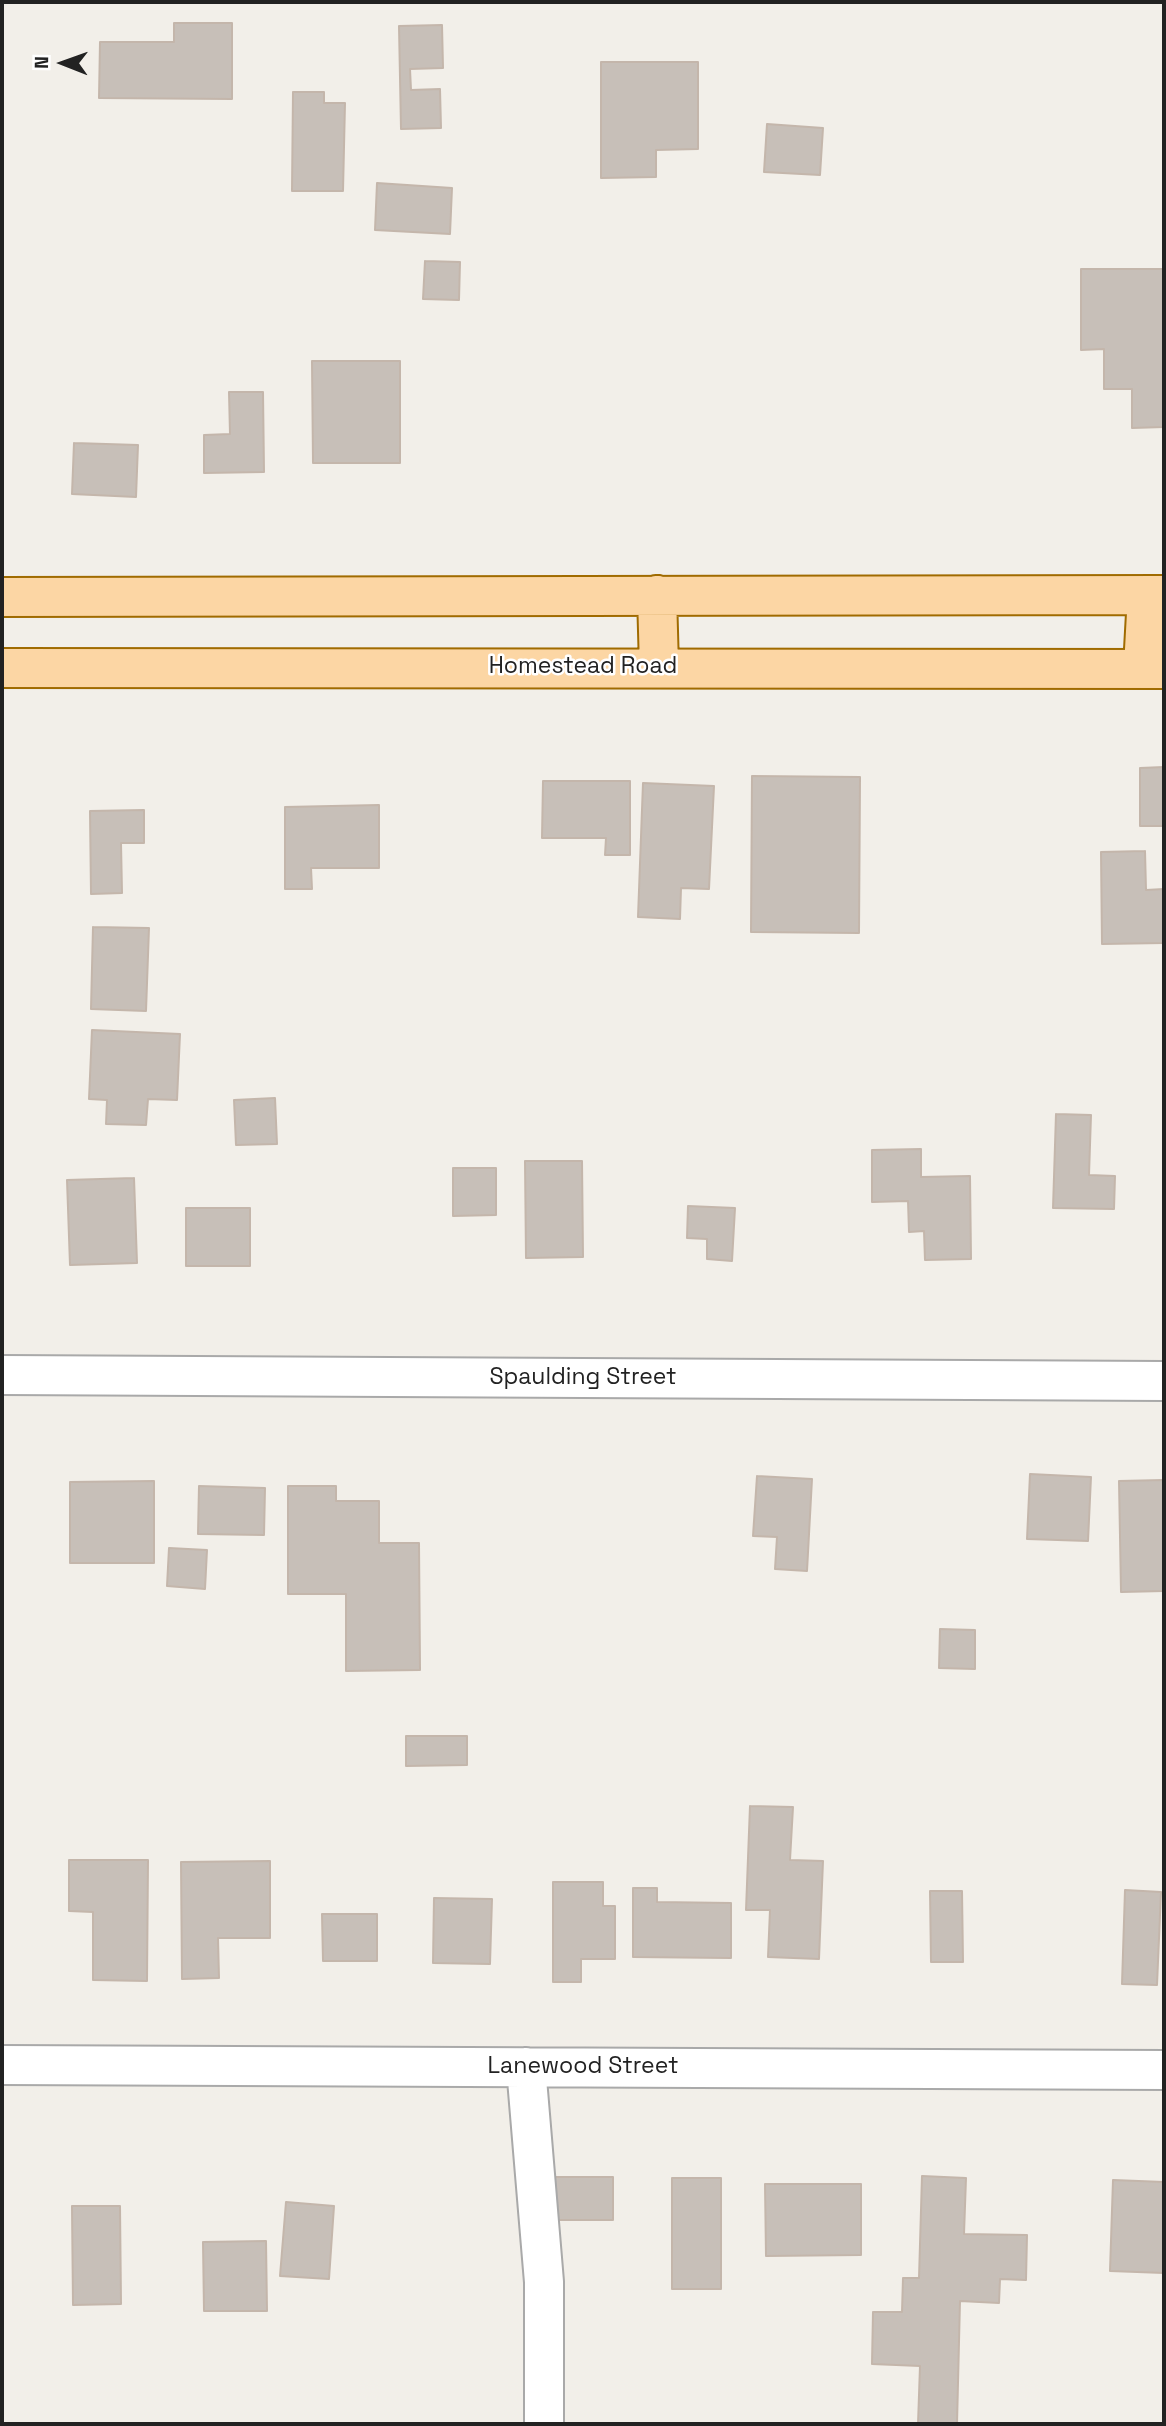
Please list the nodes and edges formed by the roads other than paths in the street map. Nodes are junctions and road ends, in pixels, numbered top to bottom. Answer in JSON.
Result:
{"nodes":[{"id":1,"x":657,"y":595,"type":"junction"},
{"id":2,"x":1156,"y":595,"type":"edge"},
{"id":3,"x":2,"y":597,"type":"edge"},
{"id":4,"x":659,"y":667,"type":"junction"},
{"id":5,"x":2,"y":668,"type":"edge"},
{"id":6,"x":1154,"y":668,"type":"edge"},
{"id":7,"x":2,"y":1375,"type":"edge"},
{"id":8,"x":1164,"y":1381,"type":"edge"},
{"id":9,"x":2,"y":2065,"type":"edge"},
{"id":10,"x":526,"y":2067,"type":"junction"},
{"id":11,"x":1164,"y":2070,"type":"edge"},
{"id":12,"x":544,"y":2424,"type":"edge"}],
"edges":[{"from":1,"to":2,"type":"main road"},
{"from":1,"to":3,"type":"main road"},
{"from":1,"to":4,"type":"main road"},
{"from":2,"to":6,"type":"main road"},
{"from":4,"to":5,"type":"main road","name":"Homestead Road"},
{"from":4,"to":6,"type":"main road","name":"Homestead Road"},
{"from":7,"to":8,"type":"street","name":"Spaulding Street"},
{"from":9,"to":10,"type":"street","name":"Lanewood Street"},
{"from":10,"to":11,"type":"street","name":"Lanewood Street"},
{"from":10,"to":12,"type":"street"}]}
